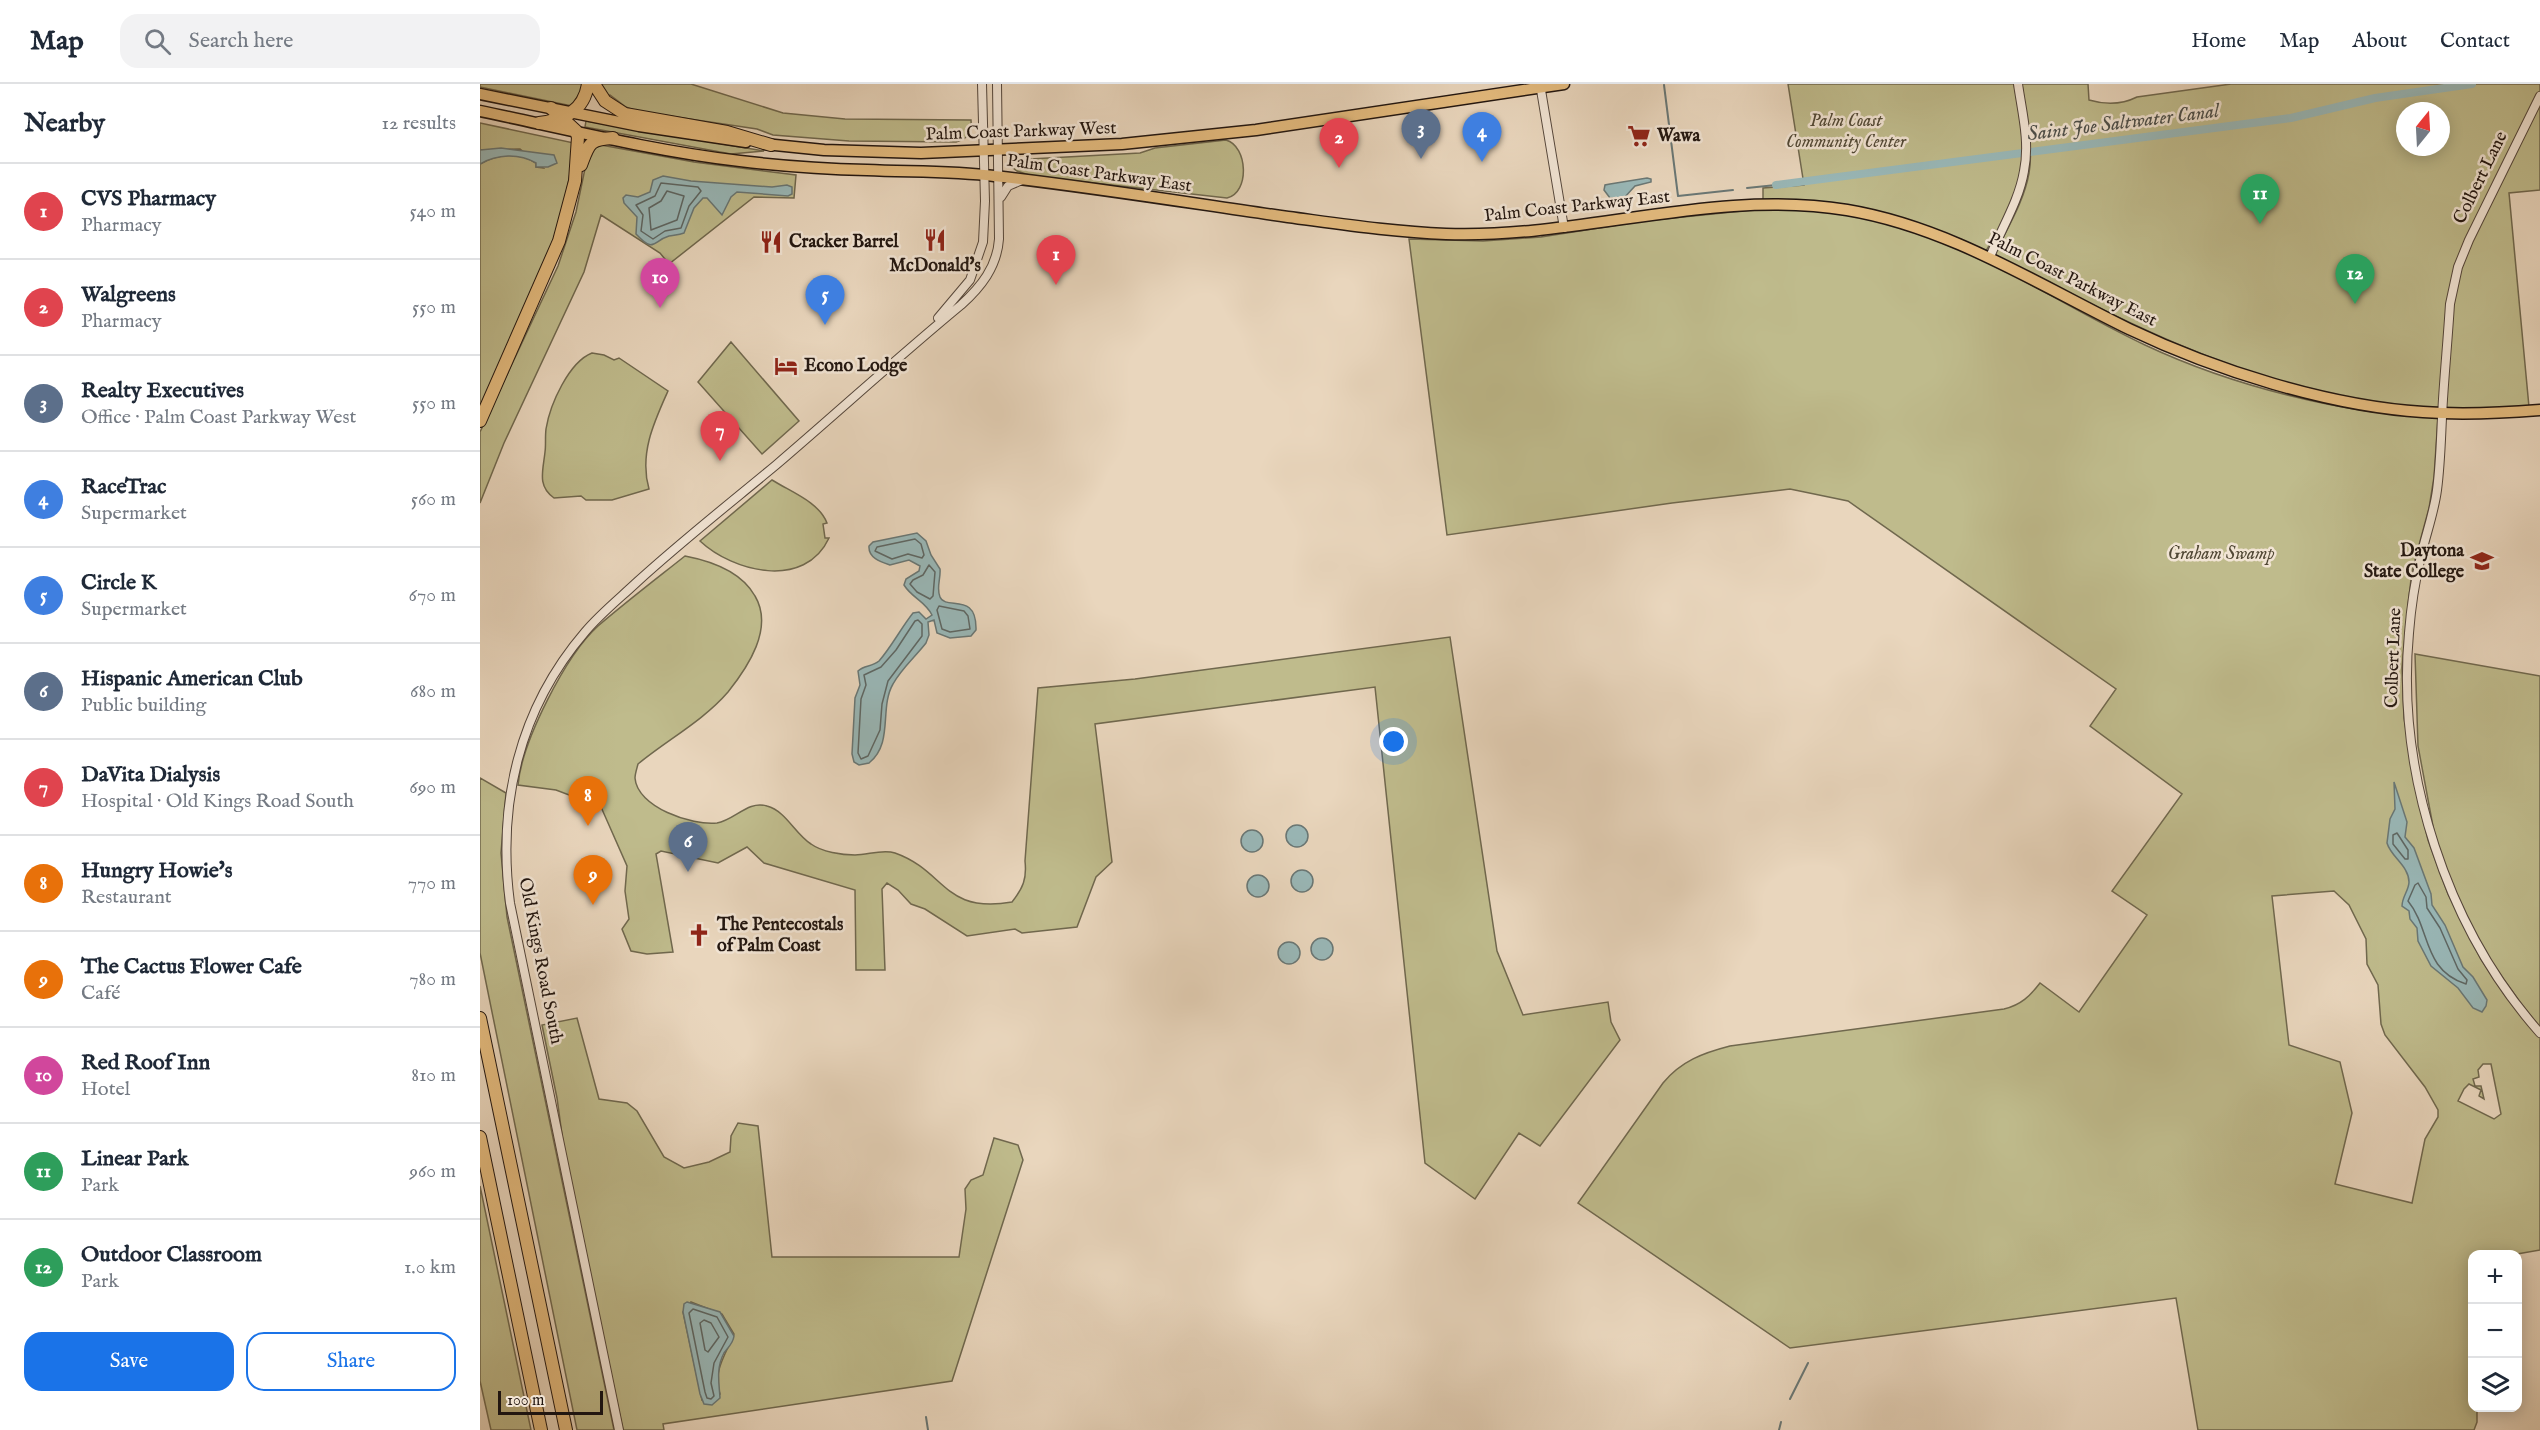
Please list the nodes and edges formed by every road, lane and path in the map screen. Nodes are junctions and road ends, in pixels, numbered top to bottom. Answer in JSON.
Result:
{"nodes":[{"id":1,"x":588,"y":84,"type":"edge"},
{"id":2,"x":594,"y":84,"type":"edge"},
{"id":3,"x":982,"y":84,"type":"edge"},
{"id":4,"x":997,"y":84,"type":"edge"},
{"id":5,"x":1564,"y":84,"type":"edge"},
{"id":6,"x":2018,"y":84,"type":"edge"},
{"id":7,"x":1540,"y":86,"type":"edge"},
{"id":8,"x":480,"y":94,"type":"edge"},
{"id":9,"x":2540,"y":96,"type":"edge"},
{"id":10,"x":551,"y":108,"type":"joint"},
{"id":11,"x":480,"y":111,"type":"edge"},
{"id":12,"x":567,"y":115,"type":"junction"},
{"id":13,"x":539,"y":123,"type":"junction"},
{"id":14,"x":576,"y":131,"type":"junction"},
{"id":15,"x":613,"y":138,"type":"junction"},
{"id":16,"x":771,"y":145,"type":"junction"},
{"id":17,"x":999,"y":150,"type":"junction"},
{"id":18,"x":984,"y":151,"type":"junction"},
{"id":19,"x":985,"y":175,"type":"junction"},
{"id":20,"x":999,"y":176,"type":"junction"},
{"id":21,"x":1022,"y":180,"type":"junction"},
{"id":22,"x":575,"y":181,"type":"junction"},
{"id":23,"x":999,"y":200,"type":"junction"},
{"id":24,"x":1564,"y":228,"type":"junction"},
{"id":25,"x":1990,"y":257,"type":"junction"},
{"id":26,"x":920,"y":338,"type":"junction"},
{"id":27,"x":2540,"y":410,"type":"edge"},
{"id":28,"x":2442,"y":413,"type":"junction"},
{"id":29,"x":480,"y":421,"type":"edge"},
{"id":30,"x":480,"y":1018,"type":"edge"},
{"id":31,"x":2540,"y":1033,"type":"edge"},
{"id":32,"x":480,"y":1137,"type":"edge"},
{"id":33,"x":541,"y":1430,"type":"edge"},
{"id":34,"x":566,"y":1430,"type":"edge"},
{"id":35,"x":619,"y":1430,"type":"edge"}],
"edges":[{"from":1,"to":12,"type":"highway"},
{"from":2,"to":16,"type":"highway"},
{"from":3,"to":18,"type":"street"},
{"from":4,"to":17,"type":"street"},
{"from":5,"to":7,"type":"main road","name":"Palm Coast Parkway West"},
{"from":6,"to":25,"type":"street"},
{"from":7,"to":17,"type":"main road","name":"Palm Coast Parkway West"},
{"from":7,"to":24,"type":"street"},
{"from":8,"to":10,"type":"main road"},
{"from":9,"to":28,"type":"street","name":"Colbert Lane"},
{"from":10,"to":12,"type":"highway"},
{"from":11,"to":13,"type":"main road","name":"Palm Coast Parkway East"},
{"from":12,"to":13,"type":"highway"},
{"from":12,"to":14,"type":"highway"},
{"from":12,"to":16,"type":"main road","name":"Palm Coast Parkway West"},
{"from":13,"to":14,"type":"main road","name":"Palm Coast Parkway East"},
{"from":14,"to":15,"type":"main road","name":"Palm Coast Parkway East"},
{"from":14,"to":22,"type":"highway"},
{"from":15,"to":19,"type":"main road","name":"Palm Coast Parkway East"},
{"from":15,"to":22,"type":"highway"},
{"from":16,"to":18,"type":"main road","name":"Palm Coast Parkway West"},
{"from":17,"to":18,"type":"main road","name":"Palm Coast Parkway West"},
{"from":17,"to":20,"type":"street"},
{"from":18,"to":19,"type":"street"},
{"from":19,"to":20,"type":"main road","name":"Palm Coast Parkway East"},
{"from":19,"to":26,"type":"street"},
{"from":20,"to":21,"type":"main road","name":"Palm Coast Parkway East"},
{"from":20,"to":23,"type":"street"},
{"from":21,"to":23,"type":"street"},
{"from":21,"to":24,"type":"main road","name":"Palm Coast Parkway East"},
{"from":22,"to":29,"type":"highway"},
{"from":23,"to":26,"type":"street"},
{"from":24,"to":25,"type":"main road","name":"Palm Coast Parkway East"},
{"from":25,"to":28,"type":"main road","name":"Palm Coast Parkway East"},
{"from":26,"to":35,"type":"street","name":"Old Kings Road South"},
{"from":27,"to":28,"type":"main road","name":"Palm Coast Parkway East"},
{"from":28,"to":31,"type":"street","name":"Colbert Lane"},
{"from":30,"to":34,"type":"highway"},
{"from":32,"to":33,"type":"highway"}]}
